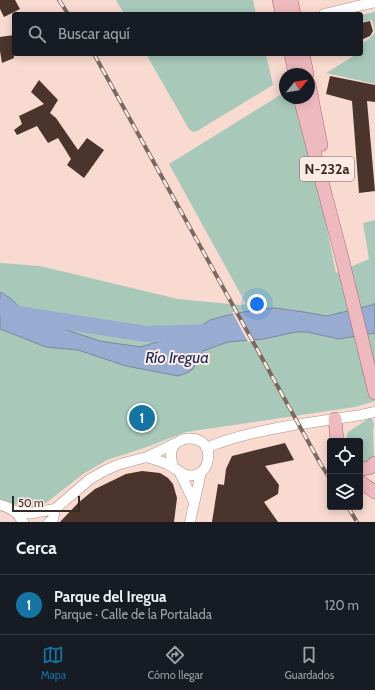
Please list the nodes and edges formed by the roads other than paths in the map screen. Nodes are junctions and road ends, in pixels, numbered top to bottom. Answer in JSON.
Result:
{"nodes":[{"id":1,"x":279,"y":0,"type":"edge"},
{"id":2,"x":291,"y":0,"type":"edge"},
{"id":3,"x":375,"y":2,"type":"edge"},
{"id":4,"x":282,"y":12,"type":"edge"},
{"id":5,"x":294,"y":12,"type":"edge"},
{"id":6,"x":332,"y":12,"type":"edge"},
{"id":7,"x":290,"y":56,"type":"edge"},
{"id":8,"x":303,"y":56,"type":"edge"},
{"id":9,"x":294,"y":68,"type":"edge"},
{"id":10,"x":306,"y":68,"type":"edge"},
{"id":11,"x":302,"y":104,"type":"edge"},
{"id":12,"x":313,"y":104,"type":"edge"},
{"id":13,"x":341,"y":254,"type":"junction"},
{"id":14,"x":375,"y":393,"type":"edge"},
{"id":15,"x":375,"y":412,"type":"edge"},
{"id":16,"x":335,"y":419,"type":"junction"},
{"id":17,"x":337,"y":438,"type":"edge"},
{"id":18,"x":178,"y":442,"type":"junction"},
{"id":19,"x":206,"y":448,"type":"junction"},
{"id":20,"x":146,"y":457,"type":"junction"},
{"id":21,"x":375,"y":463,"type":"edge"},
{"id":22,"x":363,"y":469,"type":"edge"},
{"id":23,"x":177,"y":470,"type":"junction"},
{"id":24,"x":201,"y":472,"type":"junction"},
{"id":25,"x":363,"y":484,"type":"edge"},
{"id":26,"x":375,"y":492,"type":"edge"},
{"id":27,"x":194,"y":502,"type":"junction"},
{"id":28,"x":0,"y":505,"type":"edge"},
{"id":29,"x":55,"y":509,"type":"junction"},
{"id":30,"x":14,"y":511,"type":"junction"},
{"id":31,"x":23,"y":522,"type":"edge"},
{"id":32,"x":49,"y":522,"type":"edge"},
{"id":33,"x":190,"y":522,"type":"edge"}],
"edges":[{"from":1,"to":4,"type":"main road"},
{"from":2,"to":5,"type":"main road"},
{"from":3,"to":6,"type":"street"},
{"from":7,"to":9,"type":"main road"},
{"from":8,"to":10,"type":"main road"},
{"from":11,"to":13,"type":"main road","number":"N-232a"},
{"from":12,"to":13,"type":"main road","number":"N-232a"},
{"from":13,"to":14,"type":"main road","number":"N-232a"},
{"from":15,"to":16,"type":"street"},
{"from":16,"to":17,"type":"main road"},
{"from":16,"to":19,"type":"street"},
{"from":18,"to":19,"type":"street"},
{"from":18,"to":20,"type":"street"},
{"from":18,"to":23,"type":"street"},
{"from":19,"to":24,"type":"street"},
{"from":20,"to":23,"type":"street"},
{"from":20,"to":29,"type":"street"},
{"from":21,"to":22,"type":"main road"},
{"from":23,"to":24,"type":"street"},
{"from":23,"to":27,"type":"street"},
{"from":24,"to":27,"type":"street"},
{"from":25,"to":26,"type":"main road"},
{"from":27,"to":33,"type":"street"},
{"from":28,"to":30,"type":"street"},
{"from":29,"to":30,"type":"street"},
{"from":29,"to":32,"type":"street"},
{"from":30,"to":31,"type":"street"}]}
